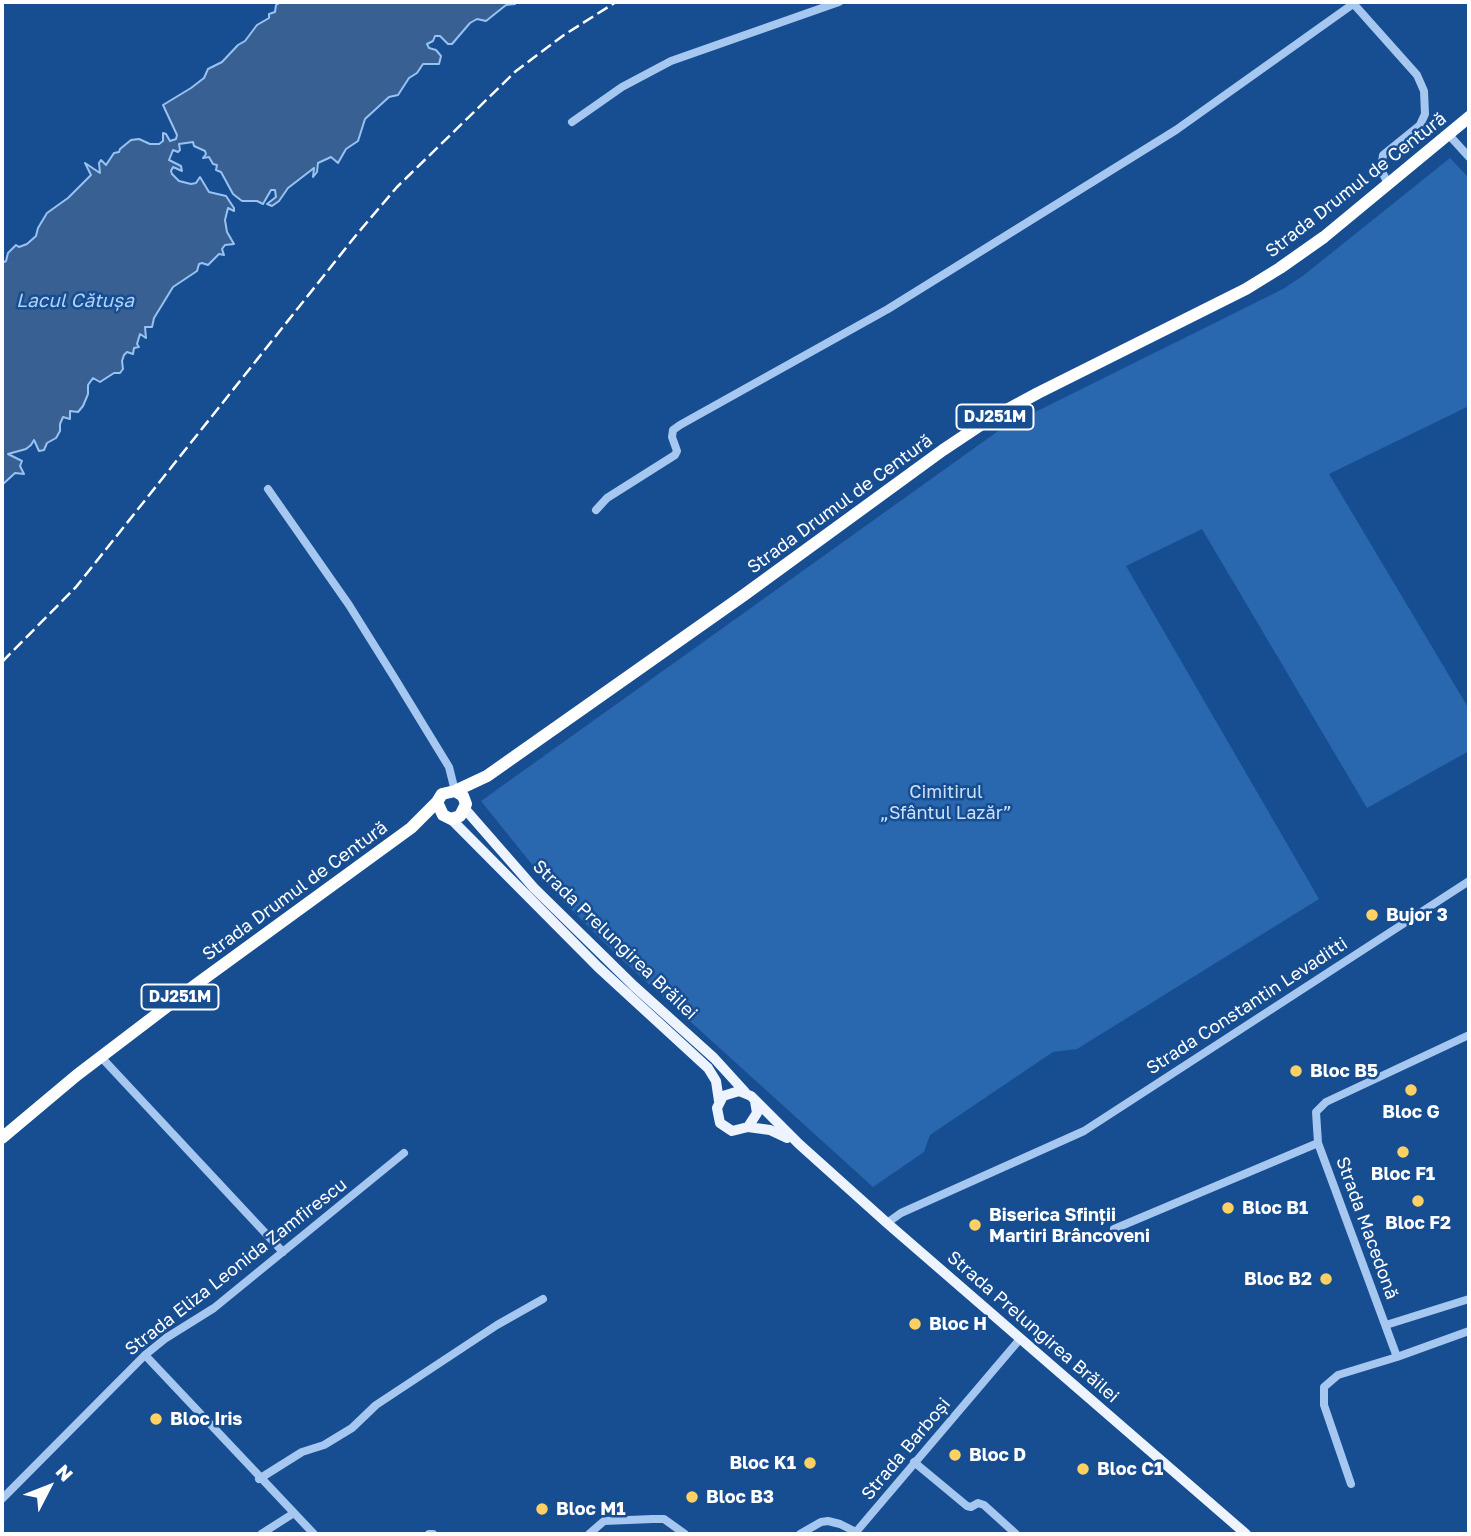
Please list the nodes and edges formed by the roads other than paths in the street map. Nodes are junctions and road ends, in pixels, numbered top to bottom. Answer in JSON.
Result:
{"nodes":[{"id":1,"x":838,"y":2,"type":"edge"},
{"id":2,"x":1353,"y":3,"type":"edge"},
{"id":3,"x":1469,"y":117,"type":"edge"},
{"id":4,"x":572,"y":122,"type":"dead end"},
{"id":5,"x":1449,"y":135,"type":"junction"},
{"id":6,"x":1469,"y":157,"type":"edge"},
{"id":7,"x":1388,"y":184,"type":"junction"},
{"id":8,"x":268,"y":489,"type":"dead end"},
{"id":9,"x":596,"y":510,"type":"dead end"},
{"id":10,"x":487,"y":776,"type":"junction"},
{"id":11,"x":455,"y":791,"type":"junction"},
{"id":12,"x":438,"y":803,"type":"junction"},
{"id":13,"x":465,"y":807,"type":"junction"},
{"id":14,"x":449,"y":818,"type":"junction"},
{"id":15,"x":411,"y":828,"type":"junction"},
{"id":16,"x":1469,"y":881,"type":"edge"},
{"id":17,"x":1469,"y":1035,"type":"edge"},
{"id":18,"x":101,"y":1058,"type":"junction"},
{"id":19,"x":745,"y":1092,"type":"junction"},
{"id":20,"x":719,"y":1101,"type":"junction"},
{"id":21,"x":755,"y":1101,"type":"junction"},
{"id":22,"x":748,"y":1128,"type":"junction"},
{"id":23,"x":2,"y":1138,"type":"edge"},
{"id":24,"x":1318,"y":1143,"type":"junction"},
{"id":25,"x":799,"y":1144,"type":"junction"},
{"id":26,"x":404,"y":1153,"type":"dead end"},
{"id":27,"x":887,"y":1223,"type":"junction"},
{"id":28,"x":1114,"y":1229,"type":"dead end"},
{"id":29,"x":284,"y":1252,"type":"junction"},
{"id":30,"x":543,"y":1299,"type":"dead end"},
{"id":31,"x":1469,"y":1299,"type":"edge"},
{"id":32,"x":1386,"y":1325,"type":"junction"},
{"id":33,"x":1469,"y":1331,"type":"edge"},
{"id":34,"x":1020,"y":1339,"type":"junction"},
{"id":35,"x":145,"y":1355,"type":"junction"},
{"id":36,"x":1397,"y":1357,"type":"junction"},
{"id":37,"x":914,"y":1462,"type":"junction"},
{"id":38,"x":259,"y":1479,"type":"junction"},
{"id":39,"x":1351,"y":1484,"type":"dead end"},
{"id":40,"x":2,"y":1499,"type":"edge"},
{"id":41,"x":294,"y":1513,"type":"junction"},
{"id":42,"x":857,"y":1533,"type":"edge"},
{"id":43,"x":261,"y":1534,"type":"edge"},
{"id":44,"x":314,"y":1534,"type":"edge"},
{"id":45,"x":589,"y":1534,"type":"edge"},
{"id":46,"x":685,"y":1534,"type":"edge"},
{"id":47,"x":800,"y":1534,"type":"edge"},
{"id":48,"x":1016,"y":1534,"type":"edge"},
{"id":49,"x":1247,"y":1534,"type":"edge"}],
"edges":[{"from":1,"to":4,"type":"street"},
{"from":2,"to":7,"type":"street"},
{"from":2,"to":9,"type":"street"},
{"from":3,"to":5,"type":"highway","name":"Strada Drumul de Centură","number":"DJ251M"},
{"from":5,"to":6,"type":"street"},
{"from":5,"to":7,"type":"highway","name":"Strada Drumul de Centură","number":"DJ251M"},
{"from":7,"to":10,"type":"highway","name":"Strada Drumul de Centură","number":"DJ251M"},
{"from":8,"to":11,"type":"street"},
{"from":10,"to":11,"type":"highway"},
{"from":10,"to":13,"type":"highway"},
{"from":11,"to":12,"type":"highway"},
{"from":11,"to":13,"type":"highway"},
{"from":12,"to":14,"type":"highway"},
{"from":12,"to":15,"type":"highway"},
{"from":13,"to":14,"type":"highway"},
{"from":13,"to":19,"type":"main road","name":"Strada Prelungirea Brăilei"},
{"from":14,"to":15,"type":"highway"},
{"from":14,"to":20,"type":"main road","name":"Strada Prelungirea Brăilei"},
{"from":15,"to":18,"type":"highway","name":"Strada Drumul de Centură","number":"DJ251M"},
{"from":16,"to":27,"type":"street","name":"Strada Constantin Levaditti"},
{"from":17,"to":24,"type":"street"},
{"from":18,"to":23,"type":"highway","name":"Strada Drumul de Centură","number":"DJ251M"},
{"from":18,"to":29,"type":"street"},
{"from":19,"to":20,"type":"main road"},
{"from":19,"to":21,"type":"main road"},
{"from":20,"to":22,"type":"main road"},
{"from":21,"to":22,"type":"main road"},
{"from":21,"to":25,"type":"main road","name":"Strada Prelungirea Brăilei"},
{"from":22,"to":25,"type":"main road","name":"Strada Prelungirea Brăilei"},
{"from":24,"to":28,"type":"street"},
{"from":24,"to":32,"type":"street","name":"Strada Macedonă"},
{"from":25,"to":27,"type":"main road","name":"Strada Prelungirea Brăilei"},
{"from":26,"to":29,"type":"street","name":"Strada Eliza Leonida Zamfirescu"},
{"from":27,"to":34,"type":"main road","name":"Strada Prelungirea Brăilei"},
{"from":29,"to":35,"type":"street","name":"Strada Eliza Leonida Zamfirescu"},
{"from":30,"to":38,"type":"street"},
{"from":31,"to":32,"type":"street","name":"Strada Macedonă"},
{"from":32,"to":36,"type":"street","name":"Strada Macedonă"},
{"from":33,"to":36,"type":"street"},
{"from":34,"to":37,"type":"street","name":"Strada Barboși"},
{"from":34,"to":49,"type":"main road","name":"Strada Prelungirea Brăilei"},
{"from":35,"to":38,"type":"street"},
{"from":35,"to":40,"type":"street","name":"Strada Eliza Leonida Zamfirescu"},
{"from":36,"to":39,"type":"street"},
{"from":37,"to":42,"type":"street","name":"Strada Barboși"},
{"from":37,"to":48,"type":"street"},
{"from":38,"to":41,"type":"street"},
{"from":41,"to":43,"type":"street"},
{"from":41,"to":44,"type":"street"},
{"from":42,"to":47,"type":"street","name":"Strada Barboși"},
{"from":45,"to":46,"type":"street"}]}
